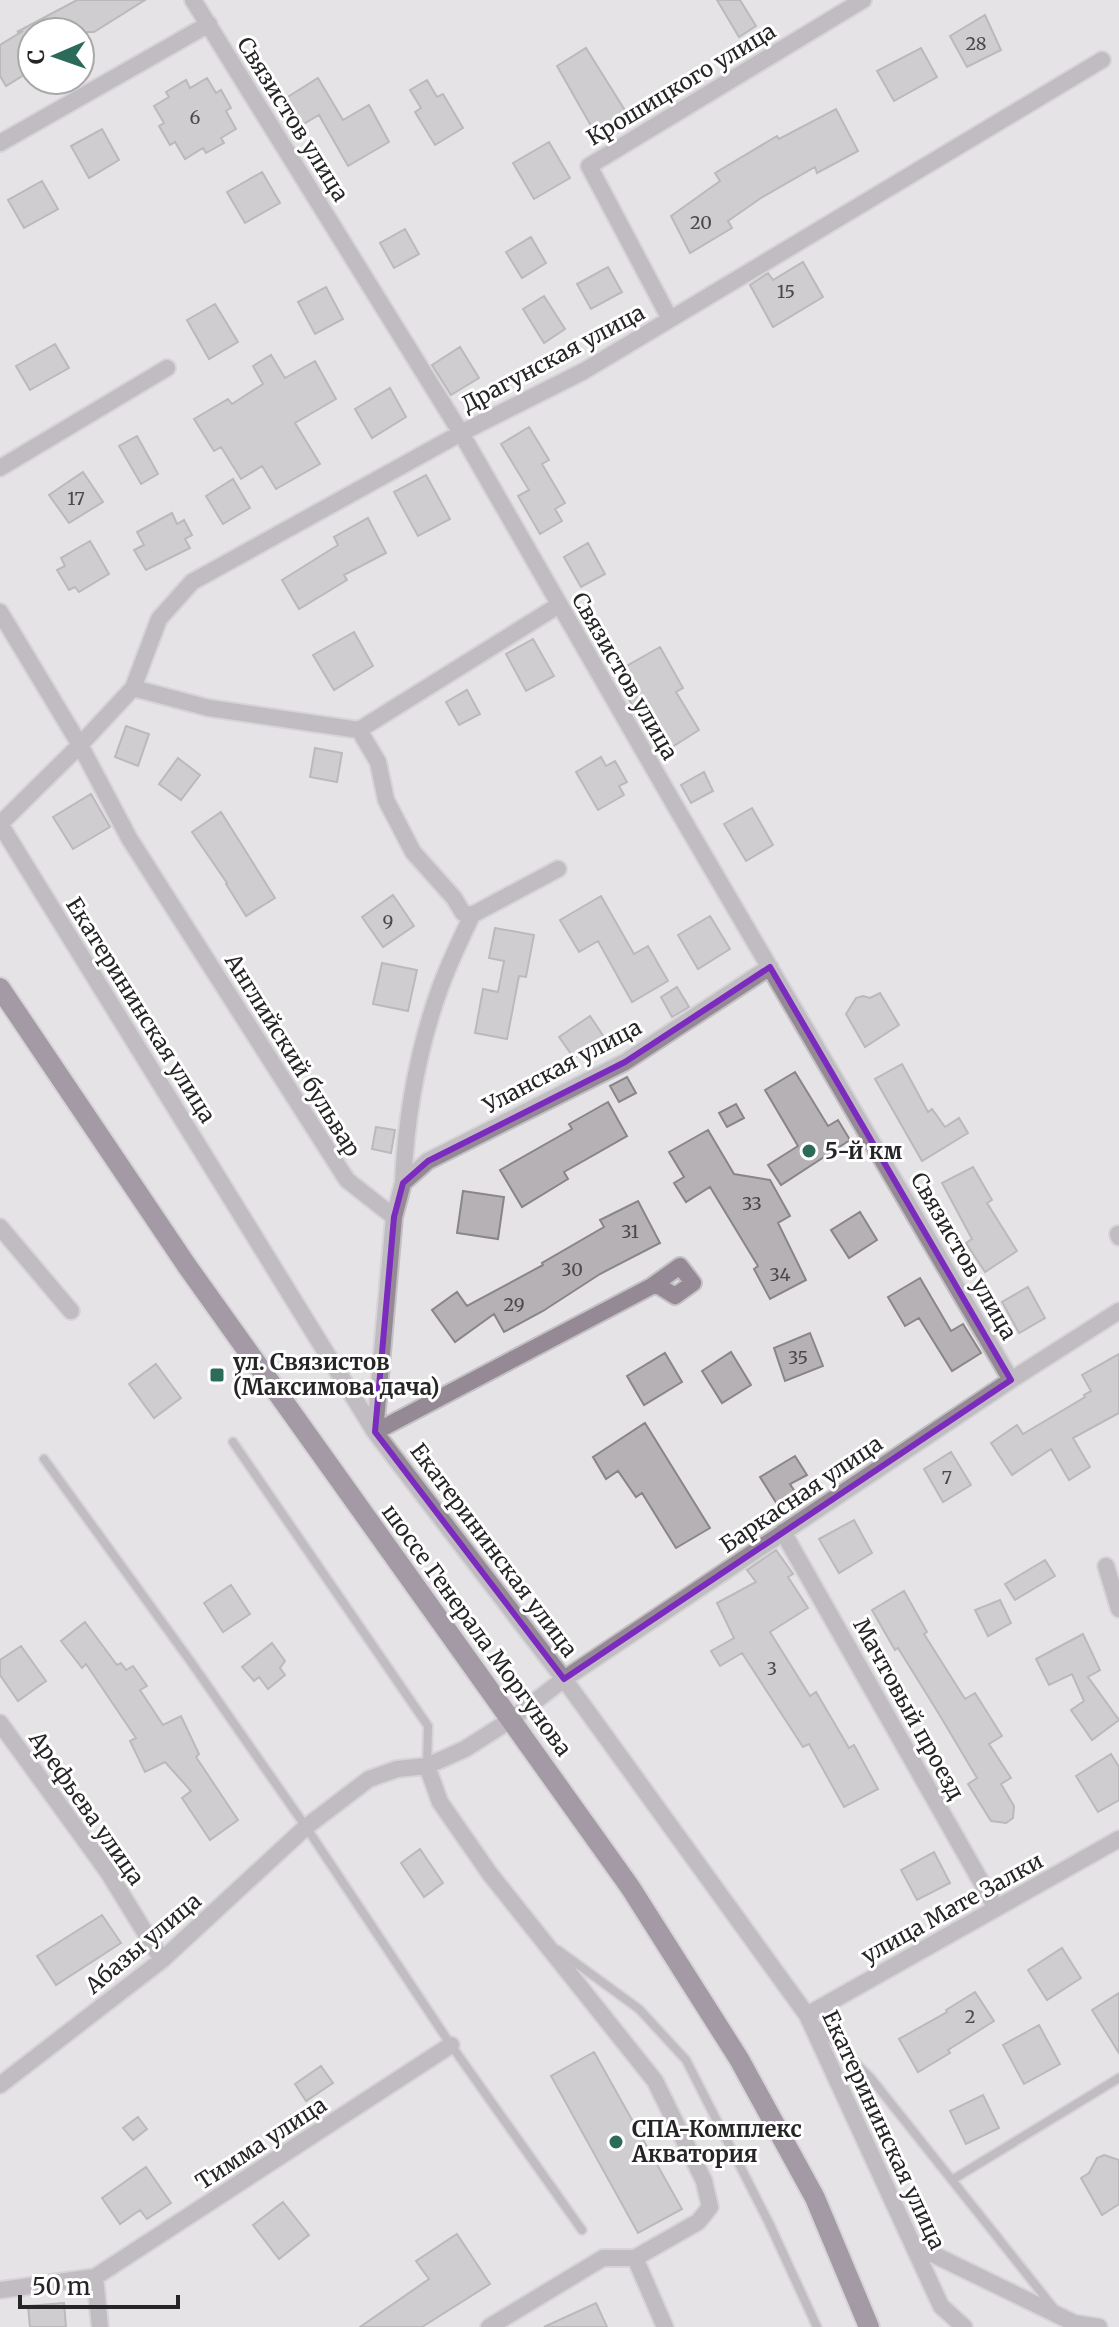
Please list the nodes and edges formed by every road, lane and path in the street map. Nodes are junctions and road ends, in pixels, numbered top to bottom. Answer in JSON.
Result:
{"nodes":[{"id":1,"x":193,"y":0,"type":"edge"},
{"id":2,"x":863,"y":0,"type":"edge"},
{"id":3,"x":209,"y":24,"type":"junction"},
{"id":4,"x":1102,"y":60,"type":"dead end"},
{"id":5,"x":0,"y":143,"type":"edge"},
{"id":6,"x":670,"y":319,"type":"junction"},
{"id":7,"x":167,"y":368,"type":"dead end"},
{"id":8,"x":461,"y":433,"type":"junction"},
{"id":9,"x":0,"y":468,"type":"edge"},
{"id":10,"x":559,"y":605,"type":"junction"},
{"id":11,"x":0,"y":612,"type":"edge"},
{"id":12,"x":133,"y":688,"type":"junction"},
{"id":13,"x":359,"y":730,"type":"junction"},
{"id":14,"x":80,"y":745,"type":"junction"},
{"id":15,"x":0,"y":824,"type":"edge"},
{"id":16,"x":558,"y":869,"type":"dead end"},
{"id":17,"x":472,"y":915,"type":"junction"},
{"id":18,"x":770,"y":967,"type":"junction"},
{"id":19,"x":0,"y":988,"type":"edge"},
{"id":20,"x":403,"y":1183,"type":"junction"},
{"id":21,"x":394,"y":1217,"type":"junction"},
{"id":22,"x":0,"y":1227,"type":"edge"},
{"id":23,"x":652,"y":1286,"type":"dead end"},
{"id":24,"x":71,"y":1311,"type":"dead end"},
{"id":25,"x":1119,"y":1311,"type":"edge"},
{"id":26,"x":1011,"y":1380,"type":"junction"},
{"id":27,"x":375,"y":1432,"type":"junction"},
{"id":28,"x":233,"y":1442,"type":"dead end"},
{"id":29,"x":44,"y":1459,"type":"dead end"},
{"id":30,"x":783,"y":1532,"type":"junction"},
{"id":31,"x":1106,"y":1566,"type":"dead end"},
{"id":32,"x":1119,"y":1609,"type":"edge"},
{"id":33,"x":564,"y":1679,"type":"junction"},
{"id":34,"x":512,"y":1719,"type":"junction"},
{"id":35,"x":0,"y":1723,"type":"edge"},
{"id":36,"x":427,"y":1766,"type":"junction"},
{"id":37,"x":306,"y":1827,"type":"junction"},
{"id":38,"x":1119,"y":1839,"type":"edge"},
{"id":39,"x":996,"y":1908,"type":"junction"},
{"id":40,"x":537,"y":1936,"type":"junction"},
{"id":41,"x":162,"y":1960,"type":"junction"},
{"id":42,"x":807,"y":2015,"type":"junction"},
{"id":43,"x":451,"y":2045,"type":"junction"},
{"id":44,"x":1119,"y":2078,"type":"edge"},
{"id":45,"x":0,"y":2085,"type":"edge"},
{"id":46,"x":952,"y":2180,"type":"junction"},
{"id":47,"x":582,"y":2230,"type":"dead end"},
{"id":48,"x":914,"y":2245,"type":"junction"},
{"id":49,"x":635,"y":2258,"type":"junction"},
{"id":50,"x":95,"y":2277,"type":"junction"},
{"id":51,"x":0,"y":2290,"type":"edge"},
{"id":52,"x":1062,"y":2317,"type":"junction"},
{"id":53,"x":100,"y":2327,"type":"edge"},
{"id":54,"x":489,"y":2327,"type":"edge"},
{"id":55,"x":665,"y":2327,"type":"edge"},
{"id":56,"x":817,"y":2327,"type":"edge"},
{"id":57,"x":869,"y":2327,"type":"edge"},
{"id":58,"x":964,"y":2327,"type":"edge"},
{"id":59,"x":1099,"y":2327,"type":"edge"}],
"edges":[{"from":1,"to":3,"type":"street","name":"Связистов улица"},
{"from":2,"to":6,"type":"street","name":"Крошицкого улица"},
{"from":3,"to":5,"type":"street"},
{"from":3,"to":8,"type":"street","name":"Связистов улица"},
{"from":4,"to":6,"type":"street","name":"Драгунская улица"},
{"from":6,"to":8,"type":"street","name":"Драгунская улица"},
{"from":7,"to":9,"type":"street"},
{"from":8,"to":10,"type":"street","name":"Связистов улица"},
{"from":8,"to":12,"type":"street","name":"Драгунская улица"},
{"from":10,"to":13,"type":"street"},
{"from":10,"to":18,"type":"street","name":"Связистов улица"},
{"from":11,"to":14,"type":"street","name":"Английский бульвар"},
{"from":12,"to":13,"type":"street"},
{"from":12,"to":14,"type":"street","name":"Драгунская улица"},
{"from":13,"to":17,"type":"street"},
{"from":14,"to":15,"type":"street","name":"Драгунская улица"},
{"from":14,"to":21,"type":"street","name":"Английский бульвар"},
{"from":15,"to":27,"type":"street","name":"Екатерининская улица"},
{"from":16,"to":17,"type":"street"},
{"from":17,"to":20,"type":"street"},
{"from":18,"to":20,"type":"street","name":"Уланская улица"},
{"from":18,"to":26,"type":"street","name":"Связистов улица"},
{"from":19,"to":34,"type":"main road","name":"шоссе Генерала Моргунова"},
{"from":20,"to":21,"type":"street"},
{"from":21,"to":27,"type":"street"},
{"from":22,"to":24,"type":"street"},
{"from":23,"to":27,"type":"street"},
{"from":25,"to":26,"type":"street","name":"Баркасная улица"},
{"from":26,"to":30,"type":"street","name":"Баркасная улица"},
{"from":27,"to":33,"type":"street","name":"Екатерининская улица"},
{"from":28,"to":36,"type":"lane"},
{"from":29,"to":37,"type":"lane"},
{"from":30,"to":33,"type":"street","name":"Баркасная улица"},
{"from":30,"to":39,"type":"street","name":"Мачтовый проезд"},
{"from":31,"to":32,"type":"street"},
{"from":33,"to":34,"type":"street","name":"Баркасная улица"},
{"from":33,"to":42,"type":"street","name":"Екатерининская улица"},
{"from":34,"to":36,"type":"street","name":"Баркасная улица"},
{"from":34,"to":57,"type":"main road","name":"шоссе Генерала Моргунова"},
{"from":35,"to":41,"type":"street","name":"Арефьева улица"},
{"from":36,"to":37,"type":"street","name":"Абазы улица"},
{"from":36,"to":40,"type":"street"},
{"from":37,"to":41,"type":"street","name":"Абазы улица"},
{"from":37,"to":43,"type":"lane"},
{"from":38,"to":39,"type":"street","name":"улица Мате Залки"},
{"from":39,"to":42,"type":"street","name":"улица Мате Залки"},
{"from":40,"to":49,"type":"street"},
{"from":40,"to":56,"type":"lane"},
{"from":41,"to":45,"type":"street","name":"Абазы улица"},
{"from":42,"to":46,"type":"lane"},
{"from":42,"to":48,"type":"street","name":"Екатерининская улица"},
{"from":43,"to":47,"type":"lane"},
{"from":43,"to":50,"type":"street","name":"Тимма улица"},
{"from":44,"to":46,"type":"lane"},
{"from":46,"to":52,"type":"lane"},
{"from":48,"to":52,"type":"street"},
{"from":48,"to":58,"type":"street","name":"Екатерининская улица"},
{"from":49,"to":54,"type":"street"},
{"from":49,"to":55,"type":"street"},
{"from":50,"to":51,"type":"street","name":"Тимма улица"},
{"from":50,"to":53,"type":"street"},
{"from":52,"to":59,"type":"street"}]}
